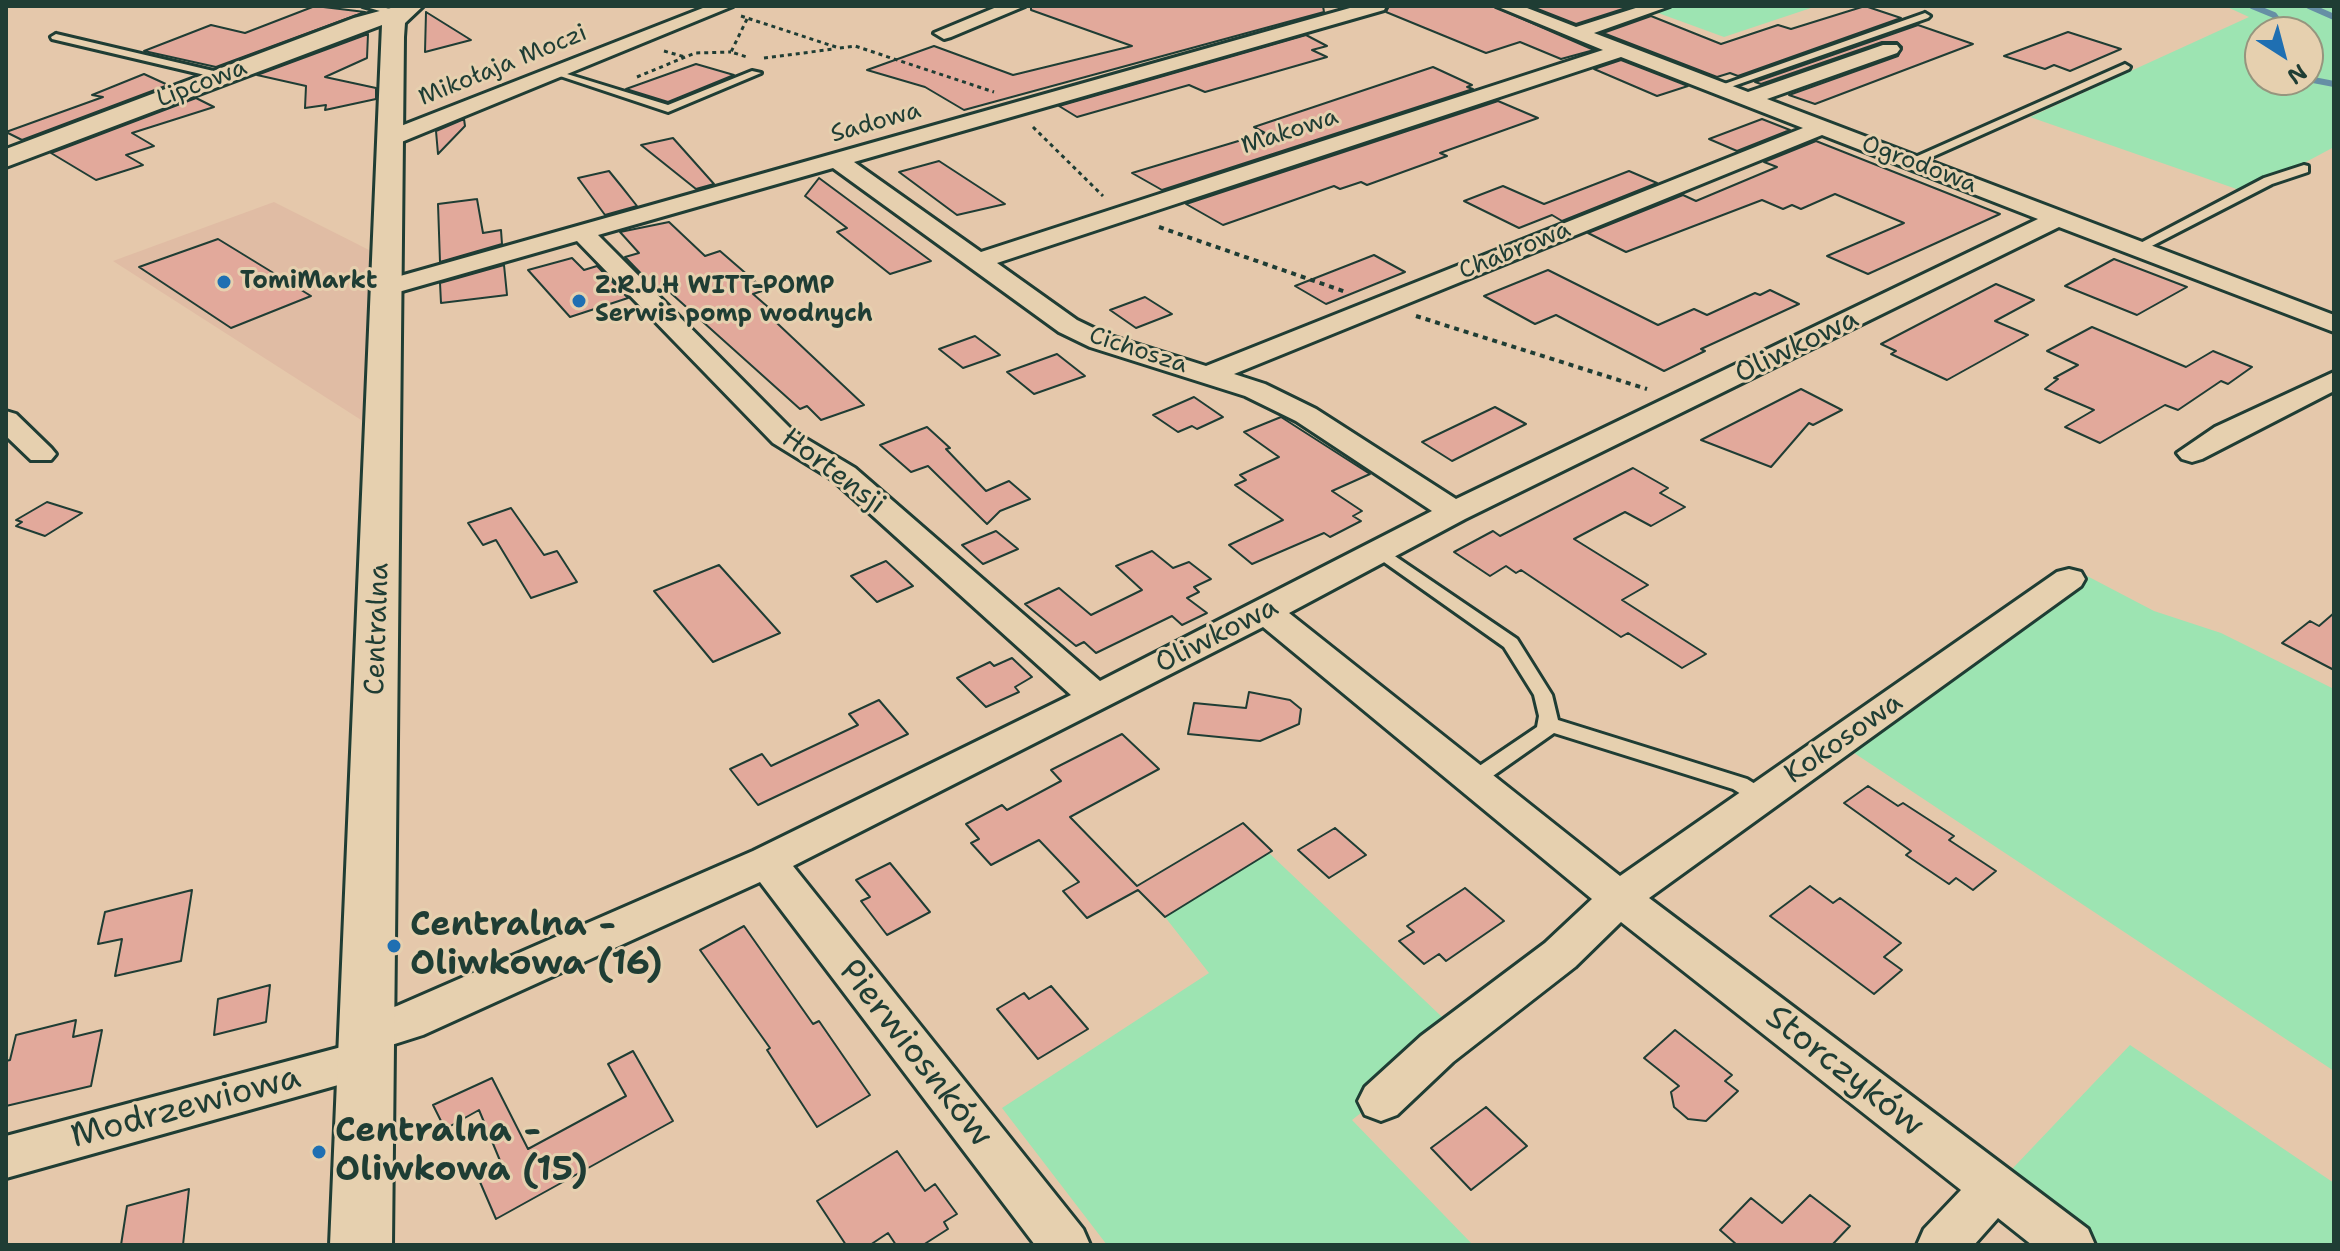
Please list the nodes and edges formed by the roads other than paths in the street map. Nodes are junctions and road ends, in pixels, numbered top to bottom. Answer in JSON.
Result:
{"nodes":[{"id":1,"x":1016,"y":6,"type":"edge"},
{"id":2,"x":1377,"y":6,"type":"edge"},
{"id":3,"x":1505,"y":6,"type":"edge"},
{"id":4,"x":1661,"y":6,"type":"edge"},
{"id":5,"x":721,"y":7,"type":"edge"},
{"id":6,"x":393,"y":9,"type":"edge"},
{"id":7,"x":1925,"y":16,"type":"dead end"},
{"id":8,"x":944,"y":33,"type":"dead end"},
{"id":9,"x":1576,"y":33,"type":"junction"},
{"id":10,"x":56,"y":37,"type":"dead end"},
{"id":11,"x":1890,"y":49,"type":"dead end"},
{"id":12,"x":1620,"y":51,"type":"junction"},
{"id":13,"x":2125,"y":67,"type":"dead end"},
{"id":14,"x":558,"y":72,"type":"junction"},
{"id":15,"x":756,"y":73,"type":"dead end"},
{"id":16,"x":222,"y":76,"type":"junction"},
{"id":17,"x":1718,"y":88,"type":"junction"},
{"id":18,"x":1747,"y":99,"type":"junction"},
{"id":19,"x":1821,"y":128,"type":"junction"},
{"id":20,"x":391,"y":138,"type":"junction"},
{"id":21,"x":6,"y":159,"type":"edge"},
{"id":22,"x":838,"y":161,"type":"junction"},
{"id":23,"x":1910,"y":162,"type":"junction"},
{"id":24,"x":2304,"y":169,"type":"dead end"},
{"id":25,"x":2059,"y":218,"type":"junction"},
{"id":26,"x":583,"y":233,"type":"junction"},
{"id":27,"x":2137,"y":248,"type":"junction"},
{"id":28,"x":976,"y":262,"type":"junction"},
{"id":29,"x":388,"y":287,"type":"junction"},
{"id":30,"x":2334,"y":324,"type":"edge"},
{"id":31,"x":1210,"y":374,"type":"junction"},
{"id":32,"x":2334,"y":380,"type":"edge"},
{"id":33,"x":6,"y":420,"type":"edge"},
{"id":34,"x":2192,"y":453,"type":"dead end"},
{"id":35,"x":41,"y":454,"type":"dead end"},
{"id":36,"x":1454,"y":512,"type":"junction"},
{"id":37,"x":1380,"y":551,"type":"junction"},
{"id":38,"x":2069,"y":579,"type":"dead end"},
{"id":39,"x":1266,"y":612,"type":"junction"},
{"id":40,"x":1096,"y":697,"type":"junction"},
{"id":41,"x":1548,"y":724,"type":"junction"},
{"id":42,"x":1473,"y":780,"type":"junction"},
{"id":43,"x":1761,"y":797,"type":"junction"},
{"id":44,"x":767,"y":862,"type":"junction"},
{"id":45,"x":1619,"y":898,"type":"junction"},
{"id":46,"x":366,"y":1047,"type":"junction"},
{"id":47,"x":1381,"y":1101,"type":"dead end"},
{"id":48,"x":6,"y":1157,"type":"edge"},
{"id":49,"x":1994,"y":1188,"type":"junction"},
{"id":50,"x":361,"y":1245,"type":"edge"},
{"id":51,"x":1065,"y":1245,"type":"edge"},
{"id":52,"x":1942,"y":1245,"type":"edge"},
{"id":53,"x":2070,"y":1245,"type":"edge"}],
"edges":[{"from":1,"to":8,"type":"street"},
{"from":2,"to":22,"type":"street","name":"Sadowa"},
{"from":3,"to":9,"type":"street","name":"Ogrodowa"},
{"from":4,"to":9,"type":"street"},
{"from":5,"to":14,"type":"street","name":"Mikołaja Moczi"},
{"from":6,"to":16,"type":"street","name":"Lipcowa"},
{"from":6,"to":20,"type":"street","name":"Centralna"},
{"from":7,"to":17,"type":"lane"},
{"from":9,"to":12,"type":"street","name":"Ogrodowa"},
{"from":10,"to":16,"type":"lane"},
{"from":11,"to":18,"type":"street"},
{"from":12,"to":17,"type":"street","name":"Ogrodowa"},
{"from":12,"to":28,"type":"street","name":"Makowa"},
{"from":13,"to":23,"type":"lane"},
{"from":14,"to":15,"type":"lane"},
{"from":14,"to":20,"type":"street","name":"Mikołaja Moczi"},
{"from":16,"to":21,"type":"street","name":"Lipcowa"},
{"from":17,"to":18,"type":"street","name":"Ogrodowa"},
{"from":18,"to":19,"type":"street","name":"Ogrodowa"},
{"from":19,"to":23,"type":"street","name":"Ogrodowa"},
{"from":19,"to":31,"type":"street","name":"Chabrowa"},
{"from":20,"to":29,"type":"street","name":"Centralna"},
{"from":22,"to":26,"type":"street","name":"Sadowa"},
{"from":22,"to":28,"type":"street","name":"Cichosza"},
{"from":23,"to":25,"type":"street","name":"Ogrodowa"},
{"from":24,"to":27,"type":"lane"},
{"from":25,"to":27,"type":"street","name":"Ogrodowa"},
{"from":25,"to":36,"type":"street","name":"Oliwkowa"},
{"from":26,"to":29,"type":"street","name":"Sadowa"},
{"from":26,"to":40,"type":"street","name":"Hortensji"},
{"from":27,"to":30,"type":"street","name":"Ogrodowa"},
{"from":28,"to":31,"type":"street","name":"Cichosza"},
{"from":29,"to":46,"type":"street","name":"Centralna"},
{"from":31,"to":36,"type":"street","name":"Cichosza"},
{"from":32,"to":34,"type":"street"},
{"from":33,"to":35,"type":"street"},
{"from":36,"to":37,"type":"street","name":"Oliwkowa"},
{"from":37,"to":39,"type":"street","name":"Oliwkowa"},
{"from":37,"to":41,"type":"lane"},
{"from":38,"to":43,"type":"street","name":"Kokosowa"},
{"from":39,"to":40,"type":"street","name":"Oliwkowa"},
{"from":39,"to":42,"type":"street","name":"Storczyków"},
{"from":40,"to":44,"type":"street","name":"Oliwkowa"},
{"from":41,"to":42,"type":"lane"},
{"from":41,"to":43,"type":"lane"},
{"from":42,"to":45,"type":"street","name":"Storczyków"},
{"from":43,"to":45,"type":"street","name":"Kokosowa"},
{"from":44,"to":46,"type":"street","name":"Oliwkowa"},
{"from":44,"to":51,"type":"street","name":"Pierwiosnków"},
{"from":45,"to":47,"type":"street"},
{"from":45,"to":49,"type":"street","name":"Storczyków"},
{"from":46,"to":48,"type":"street","name":"Modrzewiowa"},
{"from":46,"to":50,"type":"street","name":"Centralna"},
{"from":49,"to":52,"type":"street"},
{"from":49,"to":53,"type":"street","name":"Storczyków"}]}
